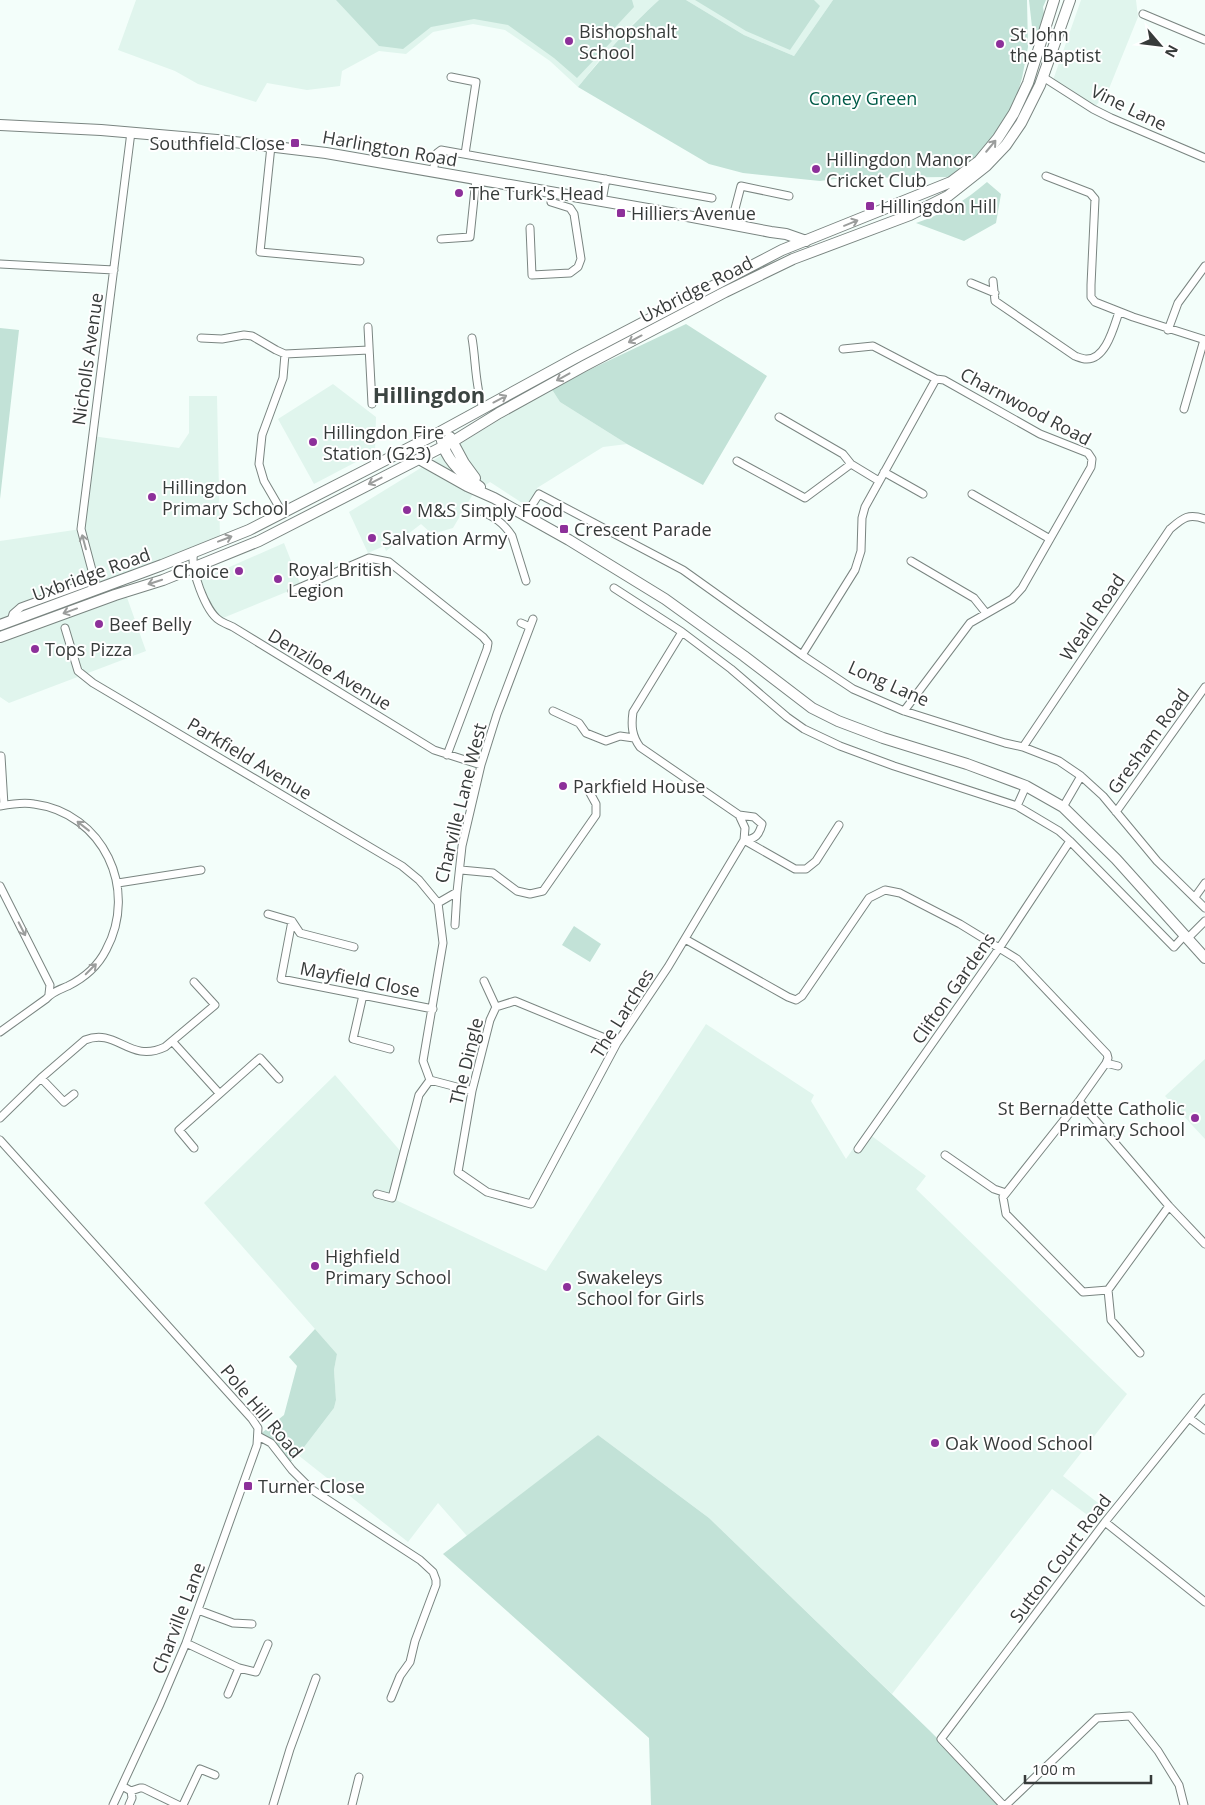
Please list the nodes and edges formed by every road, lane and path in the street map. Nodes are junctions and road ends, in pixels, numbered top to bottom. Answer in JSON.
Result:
{"nodes":[{"id":1,"x":1054,"y":0,"type":"edge"},
{"id":2,"x":1070,"y":0,"type":"edge"},
{"id":3,"x":1143,"y":14,"type":"dead end"},
{"id":4,"x":1205,"y":40,"type":"edge"},
{"id":5,"x":451,"y":77,"type":"dead end"},
{"id":6,"x":1042,"y":77,"type":"junction"},
{"id":7,"x":0,"y":125,"type":"edge"},
{"id":8,"x":131,"y":132,"type":"junction"},
{"id":9,"x":271,"y":146,"type":"junction"},
{"id":10,"x":465,"y":154,"type":"junction"},
{"id":11,"x":1205,"y":158,"type":"edge"},
{"id":12,"x":434,"y":171,"type":"junction"},
{"id":13,"x":1046,"y":176,"type":"dead end"},
{"id":14,"x":476,"y":179,"type":"junction"},
{"id":15,"x":606,"y":179,"type":"junction"},
{"id":16,"x":552,"y":193,"type":"junction"},
{"id":17,"x":789,"y":196,"type":"dead end"},
{"id":18,"x":712,"y":198,"type":"dead end"},
{"id":19,"x":602,"y":201,"type":"junction"},
{"id":20,"x":731,"y":224,"type":"junction"},
{"id":21,"x":530,"y":228,"type":"dead end"},
{"id":22,"x":771,"y":232,"type":"junction"},
{"id":23,"x":441,"y":239,"type":"dead end"},
{"id":24,"x":806,"y":241,"type":"junction"},
{"id":25,"x":782,"y":250,"type":"junction"},
{"id":26,"x":793,"y":258,"type":"junction"},
{"id":27,"x":360,"y":261,"type":"dead end"},
{"id":28,"x":0,"y":264,"type":"edge"},
{"id":29,"x":1205,"y":266,"type":"edge"},
{"id":30,"x":114,"y":270,"type":"junction"},
{"id":31,"x":993,"y":281,"type":"dead end"},
{"id":32,"x":971,"y":283,"type":"dead end"},
{"id":33,"x":995,"y":293,"type":"junction"},
{"id":34,"x":1119,"y":312,"type":"junction"},
{"id":35,"x":368,"y":327,"type":"dead end"},
{"id":36,"x":1168,"y":330,"type":"junction"},
{"id":37,"x":201,"y":338,"type":"dead end"},
{"id":38,"x":472,"y":338,"type":"dead end"},
{"id":39,"x":1204,"y":340,"type":"edge"},
{"id":40,"x":843,"y":349,"type":"dead end"},
{"id":41,"x":369,"y":350,"type":"junction"},
{"id":42,"x":285,"y":354,"type":"junction"},
{"id":43,"x":936,"y":379,"type":"junction"},
{"id":44,"x":372,"y":404,"type":"dead end"},
{"id":45,"x":483,"y":408,"type":"junction"},
{"id":46,"x":1184,"y":409,"type":"dead end"},
{"id":47,"x":779,"y":417,"type":"dead end"},
{"id":48,"x":443,"y":430,"type":"junction"},
{"id":49,"x":448,"y":444,"type":"junction"},
{"id":50,"x":418,"y":459,"type":"junction"},
{"id":51,"x":737,"y":461,"type":"dead end"},
{"id":52,"x":851,"y":464,"type":"junction"},
{"id":53,"x":884,"y":472,"type":"junction"},
{"id":54,"x":879,"y":481,"type":"junction"},
{"id":55,"x":923,"y":494,"type":"dead end"},
{"id":56,"x":972,"y":494,"type":"dead end"},
{"id":57,"x":490,"y":495,"type":"junction"},
{"id":58,"x":504,"y":504,"type":"junction"},
{"id":59,"x":479,"y":510,"type":"dead end"},
{"id":60,"x":282,"y":512,"type":"junction"},
{"id":61,"x":525,"y":516,"type":"junction"},
{"id":62,"x":494,"y":517,"type":"junction"},
{"id":63,"x":1205,"y":519,"type":"edge"},
{"id":64,"x":249,"y":530,"type":"junction"},
{"id":65,"x":1050,"y":539,"type":"junction"},
{"id":66,"x":259,"y":541,"type":"junction"},
{"id":67,"x":194,"y":553,"type":"junction"},
{"id":68,"x":911,"y":561,"type":"dead end"},
{"id":69,"x":193,"y":568,"type":"junction"},
{"id":70,"x":526,"y":581,"type":"dead end"},
{"id":71,"x":96,"y":584,"type":"junction"},
{"id":72,"x":614,"y":588,"type":"dead end"},
{"id":73,"x":292,"y":591,"type":"dead end"},
{"id":74,"x":986,"y":614,"type":"junction"},
{"id":75,"x":533,"y":619,"type":"dead end"},
{"id":76,"x":521,"y":623,"type":"dead end"},
{"id":77,"x":0,"y":625,"type":"edge"},
{"id":78,"x":530,"y":627,"type":"junction"},
{"id":79,"x":65,"y":628,"type":"dead end"},
{"id":80,"x":682,"y":632,"type":"junction"},
{"id":81,"x":0,"y":638,"type":"edge"},
{"id":82,"x":802,"y":655,"type":"junction"},
{"id":83,"x":1205,"y":687,"type":"edge"},
{"id":84,"x":553,"y":711,"type":"dead end"},
{"id":85,"x":904,"y":711,"type":"junction"},
{"id":86,"x":634,"y":738,"type":"junction"},
{"id":87,"x":1023,"y":747,"type":"junction"},
{"id":88,"x":447,"y":755,"type":"junction"},
{"id":89,"x":1,"y":756,"type":"dead end"},
{"id":90,"x":481,"y":766,"type":"junction"},
{"id":91,"x":1082,"y":776,"type":"junction"},
{"id":92,"x":1026,"y":786,"type":"junction"},
{"id":93,"x":590,"y":793,"type":"dead end"},
{"id":94,"x":2,"y":806,"type":"edge"},
{"id":95,"x":1017,"y":806,"type":"junction"},
{"id":96,"x":1063,"y":807,"type":"junction"},
{"id":97,"x":1116,"y":812,"type":"junction"},
{"id":98,"x":739,"y":815,"type":"junction"},
{"id":99,"x":839,"y":825,"type":"dead end"},
{"id":100,"x":744,"y":840,"type":"junction"},
{"id":101,"x":1070,"y":841,"type":"junction"},
{"id":102,"x":201,"y":870,"type":"dead end"},
{"id":103,"x":460,"y":870,"type":"junction"},
{"id":104,"x":118,"y":883,"type":"junction"},
{"id":105,"x":1205,"y":883,"type":"edge"},
{"id":106,"x":0,"y":886,"type":"edge"},
{"id":107,"x":457,"y":892,"type":"junction"},
{"id":108,"x":1195,"y":897,"type":"junction"},
{"id":109,"x":438,"y":902,"type":"junction"},
{"id":110,"x":1205,"y":908,"type":"edge"},
{"id":111,"x":268,"y":914,"type":"dead end"},
{"id":112,"x":292,"y":921,"type":"junction"},
{"id":113,"x":1205,"y":921,"type":"edge"},
{"id":114,"x":455,"y":925,"type":"dead end"},
{"id":115,"x":1186,"y":938,"type":"junction"},
{"id":116,"x":685,"y":939,"type":"junction"},
{"id":117,"x":354,"y":946,"type":"dead end"},
{"id":118,"x":1000,"y":947,"type":"junction"},
{"id":119,"x":1205,"y":958,"type":"edge"},
{"id":120,"x":484,"y":981,"type":"dead end"},
{"id":121,"x":194,"y":982,"type":"dead end"},
{"id":122,"x":49,"y":994,"type":"junction"},
{"id":123,"x":363,"y":995,"type":"junction"},
{"id":124,"x":496,"y":1007,"type":"junction"},
{"id":125,"x":433,"y":1009,"type":"junction"},
{"id":126,"x":0,"y":1032,"type":"edge"},
{"id":127,"x":172,"y":1041,"type":"junction"},
{"id":128,"x":618,"y":1043,"type":"junction"},
{"id":129,"x":390,"y":1049,"type":"dead end"},
{"id":130,"x":1106,"y":1062,"type":"junction"},
{"id":131,"x":1118,"y":1066,"type":"dead end"},
{"id":132,"x":42,"y":1078,"type":"junction"},
{"id":133,"x":279,"y":1079,"type":"dead end"},
{"id":134,"x":430,"y":1080,"type":"junction"},
{"id":135,"x":472,"y":1092,"type":"junction"},
{"id":136,"x":219,"y":1093,"type":"junction"},
{"id":137,"x":74,"y":1094,"type":"dead end"},
{"id":138,"x":1079,"y":1101,"type":"junction"},
{"id":139,"x":0,"y":1118,"type":"edge"},
{"id":140,"x":1,"y":1143,"type":"edge"},
{"id":141,"x":194,"y":1148,"type":"dead end"},
{"id":142,"x":858,"y":1149,"type":"dead end"},
{"id":143,"x":945,"y":1155,"type":"dead end"},
{"id":144,"x":1006,"y":1193,"type":"junction"},
{"id":145,"x":378,"y":1194,"type":"dead end"},
{"id":146,"x":531,"y":1204,"type":"joint"},
{"id":147,"x":1169,"y":1206,"type":"junction"},
{"id":148,"x":1205,"y":1244,"type":"edge"},
{"id":149,"x":1108,"y":1290,"type":"junction"},
{"id":150,"x":1140,"y":1353,"type":"dead end"},
{"id":151,"x":1205,"y":1398,"type":"edge"},
{"id":152,"x":1190,"y":1418,"type":"junction"},
{"id":153,"x":1205,"y":1430,"type":"edge"},
{"id":154,"x":258,"y":1436,"type":"junction"},
{"id":155,"x":1105,"y":1522,"type":"junction"},
{"id":156,"x":1205,"y":1602,"type":"edge"},
{"id":157,"x":198,"y":1610,"type":"junction"},
{"id":158,"x":252,"y":1624,"type":"dead end"},
{"id":159,"x":186,"y":1643,"type":"junction"},
{"id":160,"x":268,"y":1644,"type":"dead end"},
{"id":161,"x":239,"y":1668,"type":"junction"},
{"id":162,"x":316,"y":1678,"type":"dead end"},
{"id":163,"x":228,"y":1694,"type":"dead end"},
{"id":164,"x":391,"y":1698,"type":"dead end"},
{"id":165,"x":215,"y":1775,"type":"dead end"},
{"id":166,"x":358,"y":1777,"type":"dead end"},
{"id":167,"x":122,"y":1786,"type":"junction"},
{"id":168,"x":131,"y":1791,"type":"junction"},
{"id":169,"x":113,"y":1805,"type":"edge"},
{"id":170,"x":129,"y":1805,"type":"edge"},
{"id":171,"x":178,"y":1805,"type":"edge"},
{"id":172,"x":183,"y":1805,"type":"edge"},
{"id":173,"x":273,"y":1805,"type":"edge"},
{"id":174,"x":352,"y":1805,"type":"edge"},
{"id":175,"x":1004,"y":1805,"type":"edge"},
{"id":176,"x":1184,"y":1805,"type":"edge"}],
"edges":[{"from":24,"to":1,"type":"main road","name":"Uxbridge Road","one_way":true},
{"from":2,"to":6,"type":"main road","name":"Uxbridge Road"},
{"from":3,"to":4,"type":"street"},
{"from":5,"to":10,"type":"street"},
{"from":6,"to":11,"type":"street","name":"Vine Lane"},
{"from":6,"to":26,"type":"main road","name":"Uxbridge Road"},
{"from":7,"to":8,"type":"main road","name":"Harlington Road"},
{"from":8,"to":9,"type":"main road","name":"Harlington Road"},
{"from":8,"to":30,"type":"street","name":"Nicholls Avenue"},
{"from":9,"to":12,"type":"main road","name":"Harlington Road"},
{"from":9,"to":27,"type":"street"},
{"from":10,"to":12,"type":"street"},
{"from":10,"to":15,"type":"street"},
{"from":12,"to":14,"type":"main road","name":"Harlington Road"},
{"from":13,"to":34,"type":"street"},
{"from":14,"to":16,"type":"main road","name":"Harlington Road"},
{"from":14,"to":23,"type":"street"},
{"from":15,"to":18,"type":"street"},
{"from":15,"to":19,"type":"street"},
{"from":16,"to":19,"type":"main road","name":"Harlington Road"},
{"from":16,"to":21,"type":"street"},
{"from":17,"to":20,"type":"street"},
{"from":19,"to":20,"type":"main road","name":"Harlington Road"},
{"from":20,"to":22,"type":"main road","name":"Harlington Road"},
{"from":22,"to":24,"type":"main road","name":"Harlington Road"},
{"from":22,"to":25,"type":"main road"},
{"from":24,"to":25,"type":"main road","name":"Uxbridge Road"},
{"from":25,"to":26,"type":"main road"},
{"from":45,"to":25,"type":"main road","name":"Uxbridge Road","one_way":true},
{"from":26,"to":49,"type":"main road","name":"Uxbridge Road","one_way":true},
{"from":28,"to":30,"type":"street"},
{"from":29,"to":36,"type":"street"},
{"from":71,"to":30,"type":"street","name":"Nicholls Avenue","one_way":true},
{"from":31,"to":33,"type":"street"},
{"from":32,"to":33,"type":"street"},
{"from":33,"to":34,"type":"street"},
{"from":34,"to":36,"type":"street"},
{"from":35,"to":41,"type":"street"},
{"from":36,"to":39,"type":"street"},
{"from":37,"to":42,"type":"street"},
{"from":38,"to":45,"type":"street"},
{"from":39,"to":46,"type":"street"},
{"from":40,"to":43,"type":"street","name":"Charnwood Road"},
{"from":41,"to":42,"type":"street"},
{"from":41,"to":44,"type":"street"},
{"from":42,"to":60,"type":"street"},
{"from":43,"to":53,"type":"street"},
{"from":43,"to":65,"type":"street","name":"Charnwood Road"},
{"from":45,"to":48,"type":"main road","name":"Uxbridge Road"},
{"from":47,"to":52,"type":"street"},
{"from":48,"to":49,"type":"main road"},
{"from":48,"to":60,"type":"main road","name":"Uxbridge Road"},
{"from":49,"to":50,"type":"main road","name":"Uxbridge Road"},
{"from":49,"to":57,"type":"main road"},
{"from":50,"to":57,"type":"main road"},
{"from":50,"to":66,"type":"main road","name":"Uxbridge Road","one_way":true},
{"from":51,"to":52,"type":"street"},
{"from":52,"to":54,"type":"street"},
{"from":53,"to":54,"type":"street"},
{"from":53,"to":55,"type":"street"},
{"from":54,"to":82,"type":"street"},
{"from":56,"to":65,"type":"street"},
{"from":57,"to":58,"type":"main road"},
{"from":58,"to":61,"type":"main road"},
{"from":58,"to":62,"type":"street"},
{"from":59,"to":62,"type":"street"},
{"from":60,"to":64,"type":"main road","name":"Uxbridge Road"},
{"from":61,"to":82,"type":"street","name":"Long Lane"},
{"from":61,"to":92,"type":"main road"},
{"from":62,"to":70,"type":"street"},
{"from":63,"to":87,"type":"street","name":"Weald Road"},
{"from":64,"to":66,"type":"street"},
{"from":67,"to":64,"type":"main road","name":"Uxbridge Road","one_way":true},
{"from":65,"to":74,"type":"street","name":"Charnwood Road"},
{"from":66,"to":69,"type":"main road","name":"Uxbridge Road"},
{"from":67,"to":69,"type":"street"},
{"from":67,"to":71,"type":"main road","name":"Uxbridge Road"},
{"from":68,"to":74,"type":"street"},
{"from":69,"to":81,"type":"main road","name":"Uxbridge Road","one_way":true},
{"from":69,"to":88,"type":"street","name":"Denziloe Avenue"},
{"from":71,"to":77,"type":"main road","name":"Uxbridge Road"},
{"from":72,"to":80,"type":"street"},
{"from":73,"to":88,"type":"street"},
{"from":74,"to":85,"type":"street","name":"Charnwood Road"},
{"from":75,"to":78,"type":"street","name":"Charville Lane West"},
{"from":76,"to":78,"type":"street"},
{"from":78,"to":90,"type":"street","name":"Charville Lane West"},
{"from":79,"to":109,"type":"street","name":"Parkfield Avenue"},
{"from":80,"to":86,"type":"street"},
{"from":80,"to":95,"type":"street"},
{"from":82,"to":85,"type":"street","name":"Long Lane"},
{"from":83,"to":97,"type":"street","name":"Gresham Road"},
{"from":84,"to":86,"type":"street"},
{"from":85,"to":87,"type":"street","name":"Long Lane"},
{"from":86,"to":98,"type":"street","name":"The Larches"},
{"from":87,"to":91,"type":"street","name":"Long Lane"},
{"from":88,"to":90,"type":"street","name":"Denziloe Avenue"},
{"from":89,"to":94,"type":"street"},
{"from":90,"to":103,"type":"street","name":"Charville Lane West"},
{"from":91,"to":96,"type":"street"},
{"from":91,"to":97,"type":"street","name":"Long Lane"},
{"from":92,"to":95,"type":"street"},
{"from":92,"to":96,"type":"main road"},
{"from":93,"to":103,"type":"street"},
{"from":104,"to":94,"type":"street","one_way":true},
{"from":95,"to":101,"type":"street"},
{"from":96,"to":115,"type":"main road"},
{"from":97,"to":108,"type":"street","name":"Long Lane"},
{"from":98,"to":100,"type":"street"},
{"from":98,"to":100,"type":"street","name":"The Larches"},
{"from":99,"to":100,"type":"street"},
{"from":100,"to":116,"type":"street","name":"The Larches"},
{"from":101,"to":115,"type":"street"},
{"from":101,"to":118,"type":"street","name":"Clifton Gardens"},
{"from":102,"to":104,"type":"street"},
{"from":103,"to":107,"type":"street","name":"Charville Lane West"},
{"from":122,"to":104,"type":"street","one_way":true},
{"from":105,"to":108,"type":"street"},
{"from":106,"to":122,"type":"street","one_way":true},
{"from":107,"to":109,"type":"street","name":"Charville Lane West"},
{"from":107,"to":114,"type":"street"},
{"from":108,"to":110,"type":"street","name":"Long Lane"},
{"from":109,"to":125,"type":"street","name":"Charville Lane West"},
{"from":111,"to":112,"type":"street"},
{"from":112,"to":117,"type":"street"},
{"from":112,"to":123,"type":"street","name":"Mayfield Close"},
{"from":113,"to":115,"type":"street"},
{"from":115,"to":119,"type":"main road"},
{"from":116,"to":118,"type":"street"},
{"from":116,"to":128,"type":"street","name":"The Larches"},
{"from":118,"to":130,"type":"street"},
{"from":118,"to":142,"type":"street","name":"Clifton Gardens"},
{"from":120,"to":124,"type":"street"},
{"from":121,"to":127,"type":"street"},
{"from":122,"to":126,"type":"street"},
{"from":123,"to":125,"type":"street","name":"Mayfield Close"},
{"from":123,"to":129,"type":"street"},
{"from":124,"to":128,"type":"street","name":"The Dingle"},
{"from":124,"to":135,"type":"street","name":"The Dingle"},
{"from":125,"to":134,"type":"street","name":"Charville Lane West"},
{"from":127,"to":132,"type":"street"},
{"from":127,"to":136,"type":"street"},
{"from":128,"to":146,"type":"street","name":"The Larches"},
{"from":130,"to":131,"type":"street"},
{"from":130,"to":138,"type":"street"},
{"from":132,"to":137,"type":"street"},
{"from":132,"to":139,"type":"street"},
{"from":133,"to":136,"type":"street"},
{"from":134,"to":135,"type":"street"},
{"from":134,"to":145,"type":"street"},
{"from":135,"to":146,"type":"street","name":"The Dingle"},
{"from":136,"to":141,"type":"street"},
{"from":138,"to":144,"type":"street"},
{"from":138,"to":147,"type":"street"},
{"from":140,"to":154,"type":"street","name":"Pole Hill Road"},
{"from":143,"to":144,"type":"street"},
{"from":144,"to":149,"type":"street"},
{"from":147,"to":148,"type":"street"},
{"from":147,"to":149,"type":"street"},
{"from":149,"to":150,"type":"street"},
{"from":151,"to":152,"type":"street","name":"Sutton Court Road"},
{"from":152,"to":153,"type":"street"},
{"from":152,"to":155,"type":"street","name":"Sutton Court Road"},
{"from":154,"to":157,"type":"street","name":"Charville Lane"},
{"from":154,"to":164,"type":"street","name":"Pole Hill Road"},
{"from":155,"to":156,"type":"street"},
{"from":155,"to":175,"type":"street","name":"Sutton Court Road"},
{"from":157,"to":158,"type":"street"},
{"from":157,"to":159,"type":"street","name":"Charville Lane"},
{"from":159,"to":161,"type":"street"},
{"from":159,"to":167,"type":"street","name":"Charville Lane"},
{"from":160,"to":161,"type":"street"},
{"from":161,"to":163,"type":"street"},
{"from":162,"to":173,"type":"street"},
{"from":165,"to":172,"type":"street"},
{"from":166,"to":174,"type":"street"},
{"from":167,"to":168,"type":"street"},
{"from":167,"to":169,"type":"street","name":"Charville Lane"},
{"from":168,"to":170,"type":"street"},
{"from":168,"to":171,"type":"street"},
{"from":175,"to":176,"type":"street"}]}
